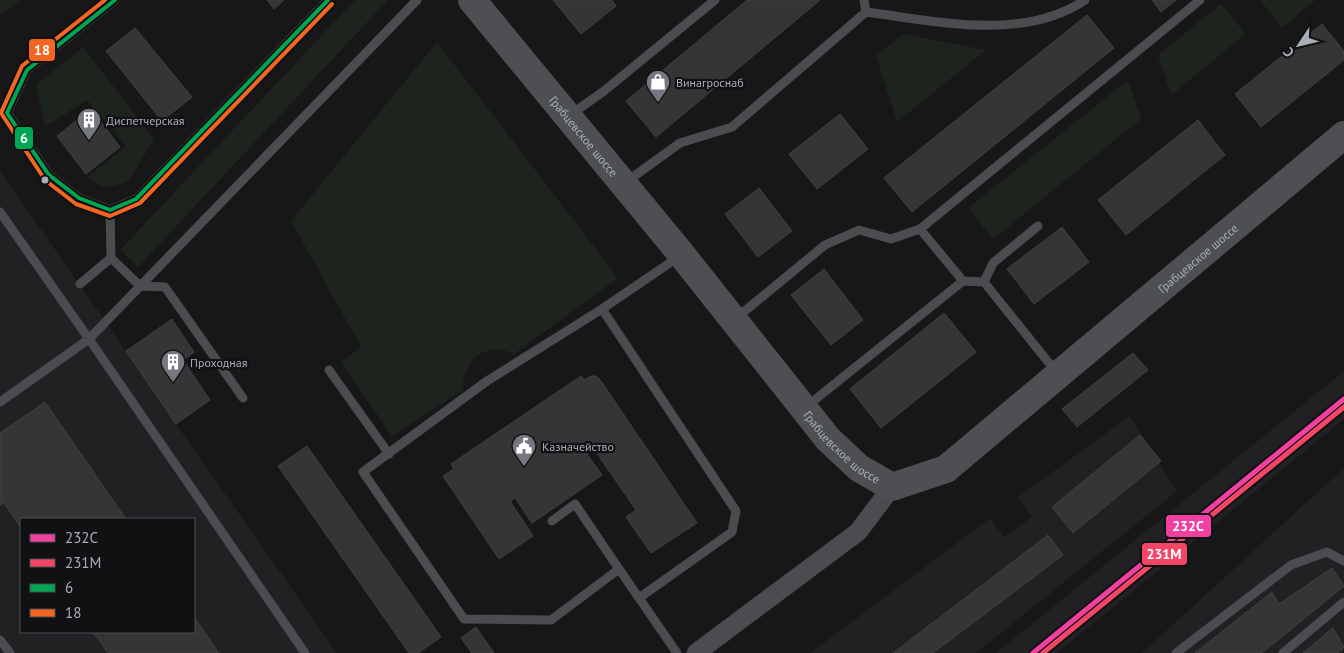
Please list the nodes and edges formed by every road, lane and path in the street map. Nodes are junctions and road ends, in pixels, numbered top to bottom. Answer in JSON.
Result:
{"nodes":[{"id":1,"x":115,"y":0,"type":"edge"},
{"id":2,"x":328,"y":0,"type":"edge"},
{"id":3,"x":416,"y":0,"type":"edge"},
{"id":4,"x":472,"y":0,"type":"edge"},
{"id":5,"x":715,"y":0,"type":"edge"},
{"id":6,"x":864,"y":0,"type":"edge"},
{"id":7,"x":1085,"y":0,"type":"edge"},
{"id":8,"x":1200,"y":0,"type":"edge"},
{"id":9,"x":866,"y":12,"type":"junction"},
{"id":10,"x":3,"y":114,"type":"edge"},
{"id":11,"x":568,"y":116,"type":"junction"},
{"id":12,"x":1344,"y":135,"type":"edge"},
{"id":13,"x":624,"y":184,"type":"junction"},
{"id":14,"x":110,"y":210,"type":"junction"},
{"id":15,"x":0,"y":212,"type":"edge"},
{"id":16,"x":1038,"y":226,"type":"dead end"},
{"id":17,"x":920,"y":229,"type":"junction"},
{"id":18,"x":682,"y":254,"type":"junction"},
{"id":19,"x":111,"y":258,"type":"junction"},
{"id":20,"x":963,"y":281,"type":"junction"},
{"id":21,"x":984,"y":282,"type":"junction"},
{"id":22,"x":80,"y":284,"type":"dead end"},
{"id":23,"x":140,"y":286,"type":"junction"},
{"id":24,"x":602,"y":309,"type":"junction"},
{"id":25,"x":734,"y":320,"type":"junction"},
{"id":26,"x":89,"y":339,"type":"junction"},
{"id":27,"x":329,"y":370,"type":"dead end"},
{"id":28,"x":1058,"y":375,"type":"junction"},
{"id":29,"x":243,"y":398,"type":"dead end"},
{"id":30,"x":0,"y":402,"type":"edge"},
{"id":31,"x":804,"y":409,"type":"junction"},
{"id":32,"x":389,"y":454,"type":"junction"},
{"id":33,"x":892,"y":487,"type":"junction"},
{"id":34,"x":552,"y":521,"type":"dead end"},
{"id":35,"x":1344,"y":561,"type":"edge"},
{"id":36,"x":619,"y":569,"type":"junction"},
{"id":37,"x":639,"y":598,"type":"junction"},
{"id":38,"x":1344,"y":602,"type":"edge"},
{"id":39,"x":0,"y":640,"type":"edge"},
{"id":40,"x":705,"y":650,"type":"edge"},
{"id":41,"x":10,"y":653,"type":"edge"},
{"id":42,"x":306,"y":653,"type":"edge"},
{"id":43,"x":677,"y":653,"type":"edge"},
{"id":44,"x":1176,"y":653,"type":"edge"},
{"id":45,"x":1283,"y":653,"type":"edge"}],
"edges":[{"from":1,"to":10,"type":"lane"},
{"from":2,"to":14,"type":"lane"},
{"from":3,"to":23,"type":"lane"},
{"from":4,"to":11,"type":"main road","name":"Грабцевское шоссе"},
{"from":5,"to":11,"type":"lane"},
{"from":6,"to":9,"type":"lane"},
{"from":7,"to":9,"type":"lane"},
{"from":8,"to":17,"type":"lane"},
{"from":9,"to":13,"type":"lane"},
{"from":10,"to":14,"type":"lane"},
{"from":11,"to":13,"type":"main road","name":"Грабцевское шоссе"},
{"from":12,"to":28,"type":"main road","name":"Грабцевское шоссе"},
{"from":13,"to":18,"type":"main road","name":"Грабцевское шоссе"},
{"from":14,"to":19,"type":"lane"},
{"from":15,"to":26,"type":"lane"},
{"from":16,"to":21,"type":"lane"},
{"from":17,"to":20,"type":"lane"},
{"from":17,"to":25,"type":"lane"},
{"from":18,"to":24,"type":"lane"},
{"from":18,"to":25,"type":"main road","name":"Грабцевское шоссе"},
{"from":19,"to":22,"type":"lane"},
{"from":19,"to":23,"type":"lane"},
{"from":20,"to":21,"type":"lane"},
{"from":20,"to":31,"type":"lane"},
{"from":21,"to":28,"type":"lane"},
{"from":23,"to":26,"type":"lane"},
{"from":23,"to":29,"type":"lane"},
{"from":24,"to":32,"type":"lane"},
{"from":24,"to":37,"type":"lane"},
{"from":25,"to":31,"type":"main road","name":"Грабцевское шоссе"},
{"from":26,"to":30,"type":"lane"},
{"from":26,"to":42,"type":"lane"},
{"from":27,"to":32,"type":"lane"},
{"from":28,"to":33,"type":"main road","name":"Грабцевское шоссе"},
{"from":31,"to":33,"type":"main road","name":"Грабцевское шоссе"},
{"from":32,"to":36,"type":"lane"},
{"from":33,"to":40,"type":"street"},
{"from":34,"to":36,"type":"lane"},
{"from":35,"to":44,"type":"lane"},
{"from":36,"to":37,"type":"lane"},
{"from":37,"to":43,"type":"lane"},
{"from":38,"to":45,"type":"lane"},
{"from":39,"to":41,"type":"lane"}]}
